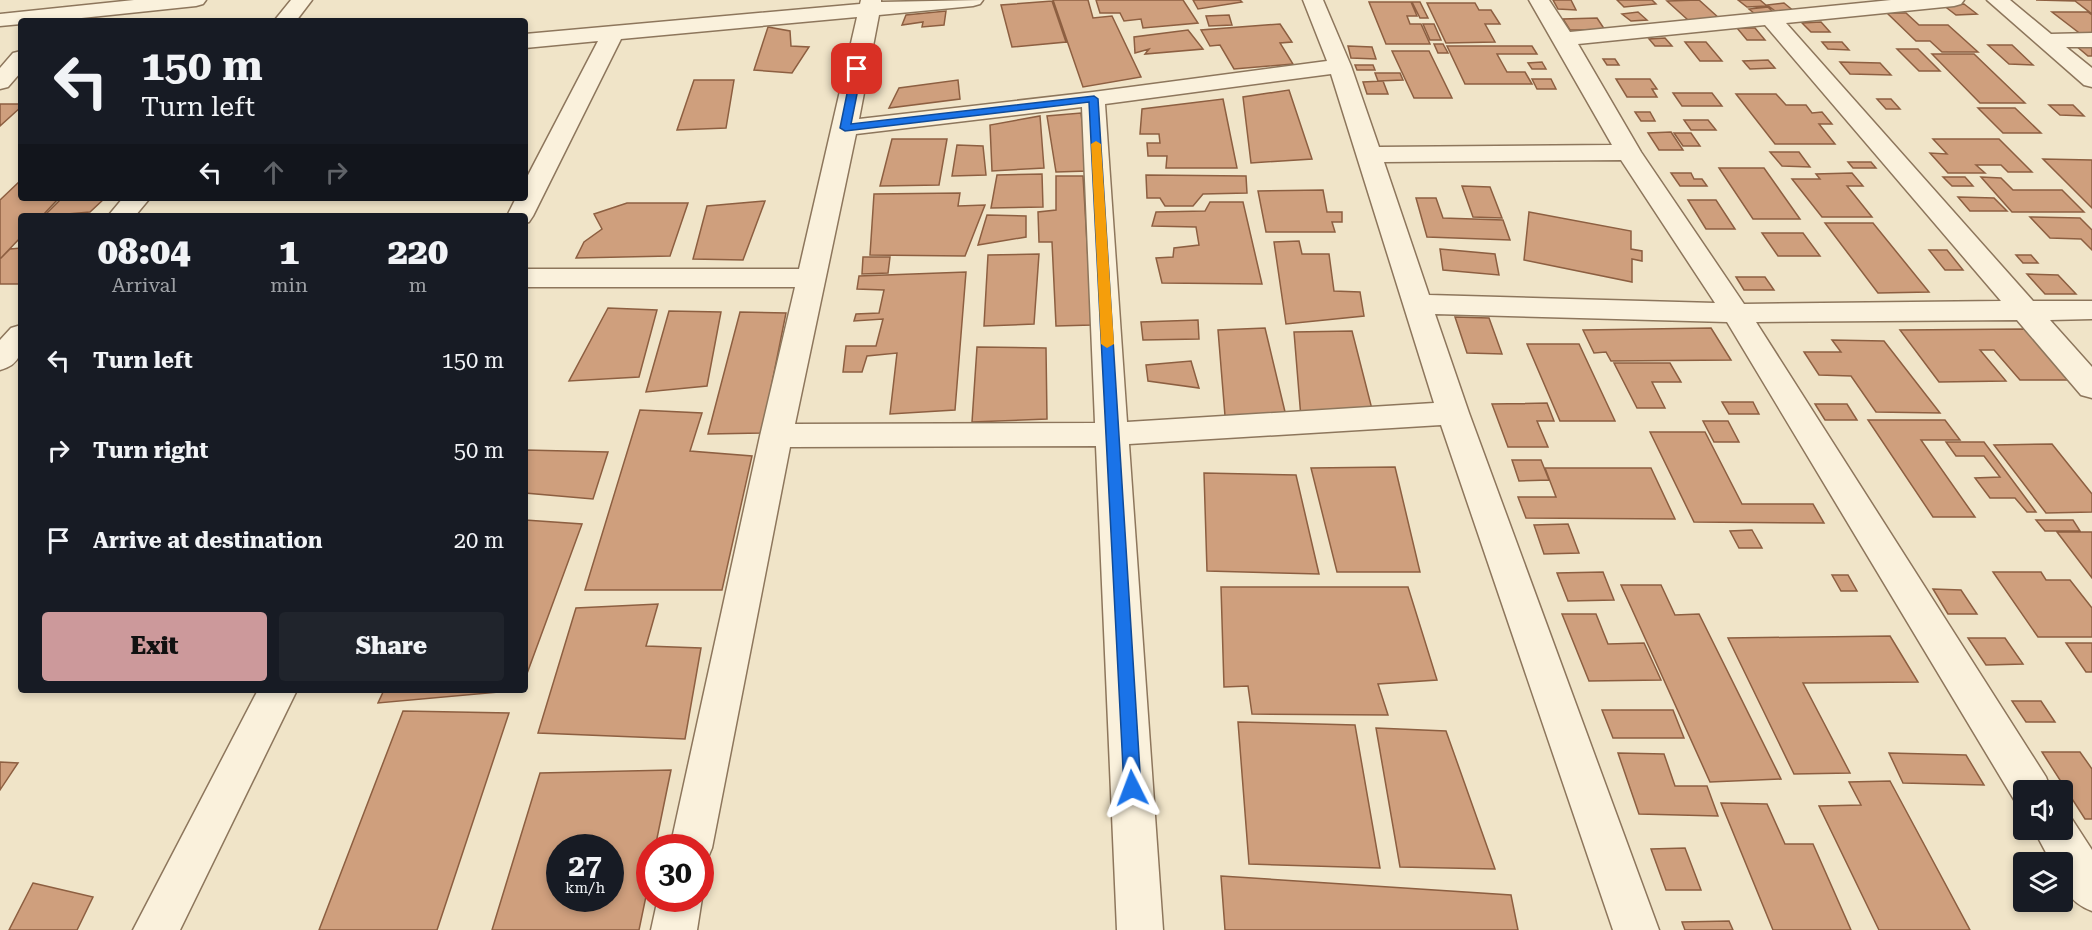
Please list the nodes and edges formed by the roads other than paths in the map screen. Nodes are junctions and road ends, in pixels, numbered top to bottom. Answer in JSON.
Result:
{"nodes":[{"id":1,"x":195,"y":0,"type":"edge"},
{"id":2,"x":302,"y":0,"type":"edge"},
{"id":3,"x":973,"y":0,"type":"edge"},
{"id":4,"x":1313,"y":0,"type":"edge"},
{"id":5,"x":1539,"y":0,"type":"edge"},
{"id":6,"x":1954,"y":0,"type":"edge"},
{"id":7,"x":1997,"y":0,"type":"edge"},
{"id":8,"x":870,"y":5,"type":"edge"},
{"id":9,"x":62,"y":12,"type":"edge"},
{"id":10,"x":287,"y":18,"type":"edge"},
{"id":11,"x":0,"y":20,"type":"edge"},
{"id":12,"x":1772,"y":20,"type":"junction"},
{"id":13,"x":614,"y":33,"type":"junction"},
{"id":14,"x":1564,"y":39,"type":"junction"},
{"id":15,"x":2092,"y":40,"type":"edge"},
{"id":16,"x":528,"y":41,"type":"edge"},
{"id":17,"x":2047,"y":41,"type":"junction"},
{"id":18,"x":18,"y":62,"type":"edge"},
{"id":19,"x":1340,"y":66,"type":"junction"},
{"id":20,"x":2092,"y":80,"type":"edge"},
{"id":21,"x":0,"y":83,"type":"edge"},
{"id":22,"x":18,"y":83,"type":"edge"},
{"id":23,"x":1094,"y":99,"type":"junction"},
{"id":24,"x":845,"y":128,"type":"junction"},
{"id":25,"x":1629,"y":152,"type":"junction"},
{"id":26,"x":1368,"y":155,"type":"junction"},
{"id":27,"x":528,"y":200,"type":"edge"},
{"id":28,"x":134,"y":201,"type":"edge"},
{"id":29,"x":124,"y":213,"type":"edge"},
{"id":30,"x":528,"y":278,"type":"edge"},
{"id":31,"x":811,"y":278,"type":"junction"},
{"id":32,"x":1419,"y":304,"type":"junction"},
{"id":33,"x":2025,"y":309,"type":"junction"},
{"id":34,"x":2092,"y":310,"type":"edge"},
{"id":35,"x":1736,"y":314,"type":"junction"},
{"id":36,"x":18,"y":339,"type":"edge"},
{"id":37,"x":0,"y":360,"type":"edge"},
{"id":38,"x":2092,"y":387,"type":"edge"},
{"id":39,"x":1453,"y":413,"type":"junction"},
{"id":40,"x":1113,"y":434,"type":"junction"},
{"id":41,"x":776,"y":436,"type":"junction"},
{"id":42,"x":276,"y":693,"type":"edge"},
{"id":43,"x":2025,"y":780,"type":"edge"},
{"id":44,"x":694,"y":834,"type":"edge"},
{"id":45,"x":2061,"y":840,"type":"edge"},
{"id":46,"x":2092,"y":890,"type":"edge"},
{"id":47,"x":677,"y":912,"type":"edge"},
{"id":48,"x":156,"y":930,"type":"edge"},
{"id":49,"x":674,"y":930,"type":"edge"},
{"id":50,"x":1140,"y":930,"type":"edge"},
{"id":51,"x":1636,"y":930,"type":"edge"}],
"edges":[{"from":1,"to":9,"type":"street"},
{"from":2,"to":10,"type":"street"},
{"from":3,"to":8,"type":"street"},
{"from":4,"to":19,"type":"street"},
{"from":5,"to":14,"type":"street"},
{"from":6,"to":12,"type":"street"},
{"from":7,"to":17,"type":"street"},
{"from":8,"to":13,"type":"street"},
{"from":8,"to":24,"type":"street"},
{"from":9,"to":11,"type":"street"},
{"from":12,"to":14,"type":"street"},
{"from":12,"to":33,"type":"street"},
{"from":13,"to":16,"type":"street"},
{"from":13,"to":27,"type":"street"},
{"from":14,"to":25,"type":"street"},
{"from":15,"to":17,"type":"street"},
{"from":17,"to":20,"type":"street"},
{"from":18,"to":21,"type":"street"},
{"from":19,"to":23,"type":"street"},
{"from":19,"to":26,"type":"street"},
{"from":21,"to":22,"type":"street"},
{"from":23,"to":24,"type":"street"},
{"from":23,"to":40,"type":"street"},
{"from":24,"to":31,"type":"street"},
{"from":25,"to":26,"type":"street"},
{"from":25,"to":35,"type":"street"},
{"from":26,"to":32,"type":"street"},
{"from":28,"to":29,"type":"street"},
{"from":30,"to":31,"type":"street"},
{"from":31,"to":41,"type":"street"},
{"from":32,"to":35,"type":"street"},
{"from":32,"to":39,"type":"street"},
{"from":33,"to":34,"type":"street"},
{"from":33,"to":35,"type":"street"},
{"from":33,"to":38,"type":"street"},
{"from":35,"to":43,"type":"street"},
{"from":36,"to":37,"type":"street"},
{"from":39,"to":40,"type":"street"},
{"from":39,"to":51,"type":"street"},
{"from":40,"to":41,"type":"street"},
{"from":40,"to":50,"type":"street"},
{"from":41,"to":44,"type":"street"},
{"from":42,"to":48,"type":"street"},
{"from":45,"to":46,"type":"street"},
{"from":47,"to":49,"type":"street"}]}
